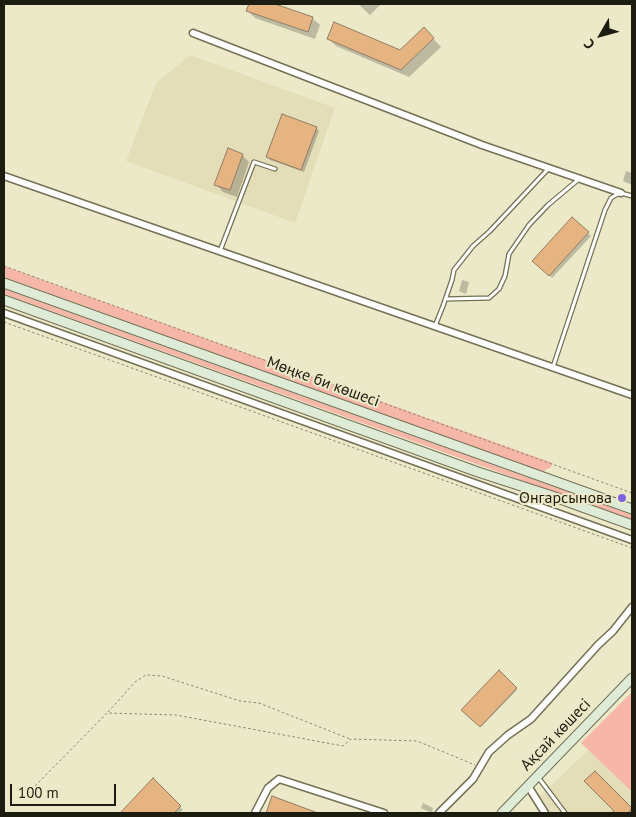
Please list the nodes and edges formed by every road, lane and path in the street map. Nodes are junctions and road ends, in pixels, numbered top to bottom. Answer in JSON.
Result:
{"nodes":[{"id":1,"x":194,"y":34,"type":"dead end"},
{"id":2,"x":549,"y":168,"type":"junction"},
{"id":3,"x":275,"y":169,"type":"dead end"},
{"id":4,"x":4,"y":176,"type":"edge"},
{"id":5,"x":580,"y":179,"type":"junction"},
{"id":6,"x":621,"y":193,"type":"junction"},
{"id":7,"x":632,"y":196,"type":"edge"},
{"id":8,"x":220,"y":252,"type":"junction"},
{"id":9,"x":4,"y":266,"type":"edge"},
{"id":10,"x":4,"y":283,"type":"edge"},
{"id":11,"x":446,"y":299,"type":"junction"},
{"id":12,"x":4,"y":300,"type":"edge"},
{"id":13,"x":4,"y":313,"type":"edge"},
{"id":14,"x":4,"y":322,"type":"edge"},
{"id":15,"x":434,"y":326,"type":"junction"},
{"id":16,"x":553,"y":367,"type":"junction"},
{"id":17,"x":632,"y":395,"type":"edge"},
{"id":18,"x":632,"y":493,"type":"edge"},
{"id":19,"x":632,"y":509,"type":"edge"},
{"id":20,"x":632,"y":525,"type":"edge"},
{"id":21,"x":632,"y":540,"type":"edge"},
{"id":22,"x":632,"y":548,"type":"edge"},
{"id":23,"x":632,"y":607,"type":"edge"},
{"id":24,"x":632,"y":678,"type":"edge"},
{"id":25,"x":107,"y":713,"type":"junction"},
{"id":26,"x":351,"y":740,"type":"junction"},
{"id":27,"x":480,"y":767,"type":"junction"},
{"id":28,"x":537,"y":777,"type":"junction"},
{"id":29,"x":35,"y":786,"type":"dead end"},
{"id":30,"x":528,"y":786,"type":"junction"},
{"id":31,"x":255,"y":813,"type":"edge"},
{"id":32,"x":384,"y":813,"type":"edge"},
{"id":33,"x":439,"y":813,"type":"edge"},
{"id":34,"x":502,"y":813,"type":"edge"},
{"id":35,"x":545,"y":813,"type":"edge"},
{"id":36,"x":565,"y":813,"type":"edge"}],
"edges":[{"from":1,"to":2,"type":"street"},
{"from":2,"to":5,"type":"street"},
{"from":2,"to":11,"type":"lane"},
{"from":3,"to":8,"type":"lane"},
{"from":4,"to":8,"type":"street"},
{"from":5,"to":6,"type":"street"},
{"from":5,"to":11,"type":"lane"},
{"from":6,"to":7,"type":"lane"},
{"from":6,"to":16,"type":"lane"},
{"from":8,"to":15,"type":"street"},
{"from":9,"to":18,"type":"path"},
{"from":10,"to":19,"type":"main road","name":"Мөңке би көшесі"},
{"from":11,"to":15,"type":"lane"},
{"from":12,"to":20,"type":"main road","name":"Мөңке би көшесі"},
{"from":13,"to":21,"type":"street"},
{"from":14,"to":22,"type":"path"},
{"from":15,"to":16,"type":"street"},
{"from":16,"to":17,"type":"street"},
{"from":23,"to":27,"type":"street"},
{"from":24,"to":28,"type":"main road","name":"Ақсай көшесі"},
{"from":25,"to":26,"type":"path"},
{"from":25,"to":26,"type":"path"},
{"from":25,"to":29,"type":"path"},
{"from":26,"to":27,"type":"path"},
{"from":27,"to":33,"type":"street"},
{"from":28,"to":30,"type":"main road","name":"Ақсай көшесі"},
{"from":28,"to":36,"type":"lane"},
{"from":30,"to":34,"type":"main road","name":"Ақсай көшесі"},
{"from":30,"to":35,"type":"street"},
{"from":31,"to":32,"type":"street"}]}
